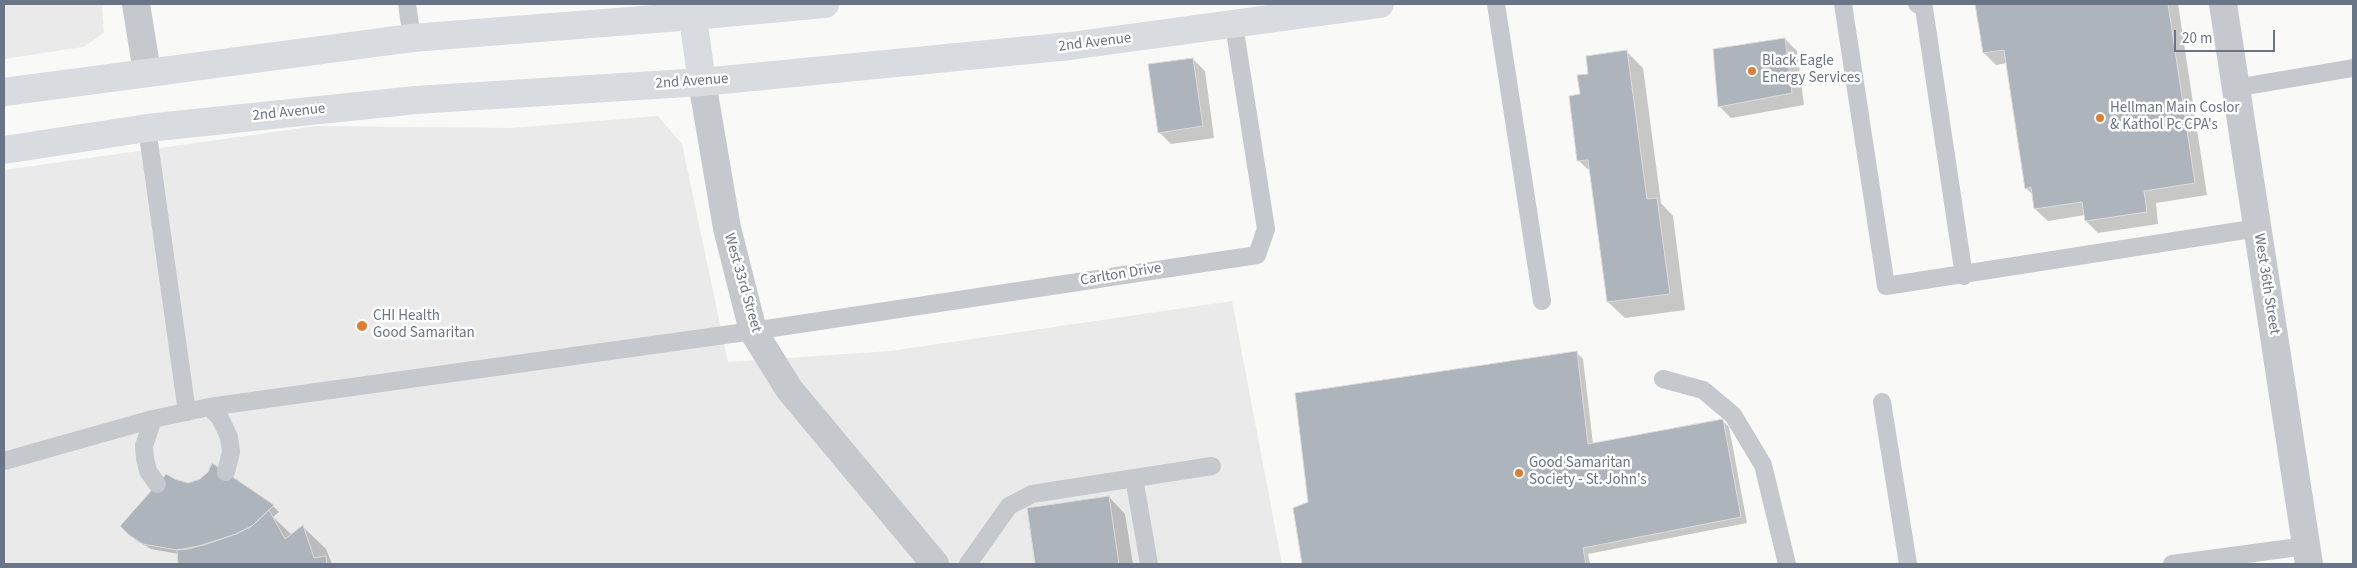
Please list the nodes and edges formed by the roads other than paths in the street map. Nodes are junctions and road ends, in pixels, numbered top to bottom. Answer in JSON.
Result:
{"nodes":[{"id":1,"x":136,"y":4,"type":"edge"},
{"id":2,"x":407,"y":4,"type":"edge"},
{"id":3,"x":824,"y":4,"type":"edge"},
{"id":4,"x":1380,"y":4,"type":"edge"},
{"id":5,"x":1496,"y":4,"type":"edge"},
{"id":6,"x":1843,"y":4,"type":"edge"},
{"id":7,"x":1917,"y":4,"type":"edge"},
{"id":8,"x":2223,"y":4,"type":"edge"},
{"id":9,"x":692,"y":10,"type":"edge"},
{"id":10,"x":1234,"y":25,"type":"junction"},
{"id":11,"x":412,"y":38,"type":"junction"},
{"id":12,"x":2353,"y":68,"type":"edge"},
{"id":13,"x":147,"y":72,"type":"junction"},
{"id":14,"x":702,"y":82,"type":"junction"},
{"id":15,"x":2236,"y":88,"type":"junction"},
{"id":16,"x":4,"y":92,"type":"edge"},
{"id":17,"x":147,"y":128,"type":"junction"},
{"id":18,"x":4,"y":150,"type":"edge"},
{"id":19,"x":2258,"y":228,"type":"junction"},
{"id":20,"x":1964,"y":276,"type":"junction"},
{"id":21,"x":1542,"y":301,"type":"dead end"},
{"id":22,"x":753,"y":331,"type":"junction"},
{"id":23,"x":1663,"y":379,"type":"dead end"},
{"id":24,"x":1882,"y":402,"type":"dead end"},
{"id":25,"x":209,"y":407,"type":"junction"},
{"id":26,"x":187,"y":412,"type":"junction"},
{"id":27,"x":153,"y":419,"type":"junction"},
{"id":28,"x":4,"y":461,"type":"edge"},
{"id":29,"x":1212,"y":466,"type":"dead end"},
{"id":30,"x":226,"y":472,"type":"dead end"},
{"id":31,"x":1134,"y":478,"type":"junction"},
{"id":32,"x":157,"y":484,"type":"dead end"},
{"id":33,"x":2308,"y":555,"type":"edge"},
{"id":34,"x":935,"y":564,"type":"edge"},
{"id":35,"x":968,"y":564,"type":"edge"},
{"id":36,"x":1150,"y":564,"type":"edge"},
{"id":37,"x":1787,"y":564,"type":"edge"},
{"id":38,"x":1908,"y":564,"type":"edge"},
{"id":39,"x":2172,"y":564,"type":"edge"}],
"edges":[{"from":1,"to":13,"type":"street"},
{"from":2,"to":11,"type":"lane"},
{"from":3,"to":9,"type":"main road"},
{"from":4,"to":10,"type":"main road","name":"2nd Avenue"},
{"from":5,"to":21,"type":"lane"},
{"from":6,"to":20,"type":"lane"},
{"from":7,"to":20,"type":"lane"},
{"from":8,"to":15,"type":"street","name":"West 36th Street"},
{"from":9,"to":11,"type":"main road"},
{"from":9,"to":14,"type":"main road","name":"West 33rd Street"},
{"from":10,"to":14,"type":"main road","name":"2nd Avenue"},
{"from":10,"to":22,"type":"lane","name":"Carlton Drive"},
{"from":11,"to":13,"type":"main road"},
{"from":12,"to":15,"type":"lane"},
{"from":13,"to":16,"type":"main road"},
{"from":14,"to":17,"type":"main road","name":"2nd Avenue"},
{"from":14,"to":22,"type":"street","name":"West 33rd Street"},
{"from":15,"to":19,"type":"street","name":"West 36th Street"},
{"from":17,"to":18,"type":"main road","name":"2nd Avenue"},
{"from":17,"to":26,"type":"lane"},
{"from":19,"to":20,"type":"lane"},
{"from":19,"to":33,"type":"street","name":"West 36th Street"},
{"from":22,"to":25,"type":"lane"},
{"from":22,"to":34,"type":"street","name":"West 33rd Street"},
{"from":23,"to":37,"type":"lane"},
{"from":24,"to":38,"type":"lane"},
{"from":25,"to":26,"type":"lane"},
{"from":25,"to":30,"type":"lane"},
{"from":26,"to":27,"type":"lane"},
{"from":27,"to":28,"type":"lane"},
{"from":27,"to":32,"type":"lane"},
{"from":29,"to":31,"type":"lane"},
{"from":31,"to":35,"type":"lane"},
{"from":31,"to":36,"type":"lane"},
{"from":33,"to":39,"type":"lane"}]}
